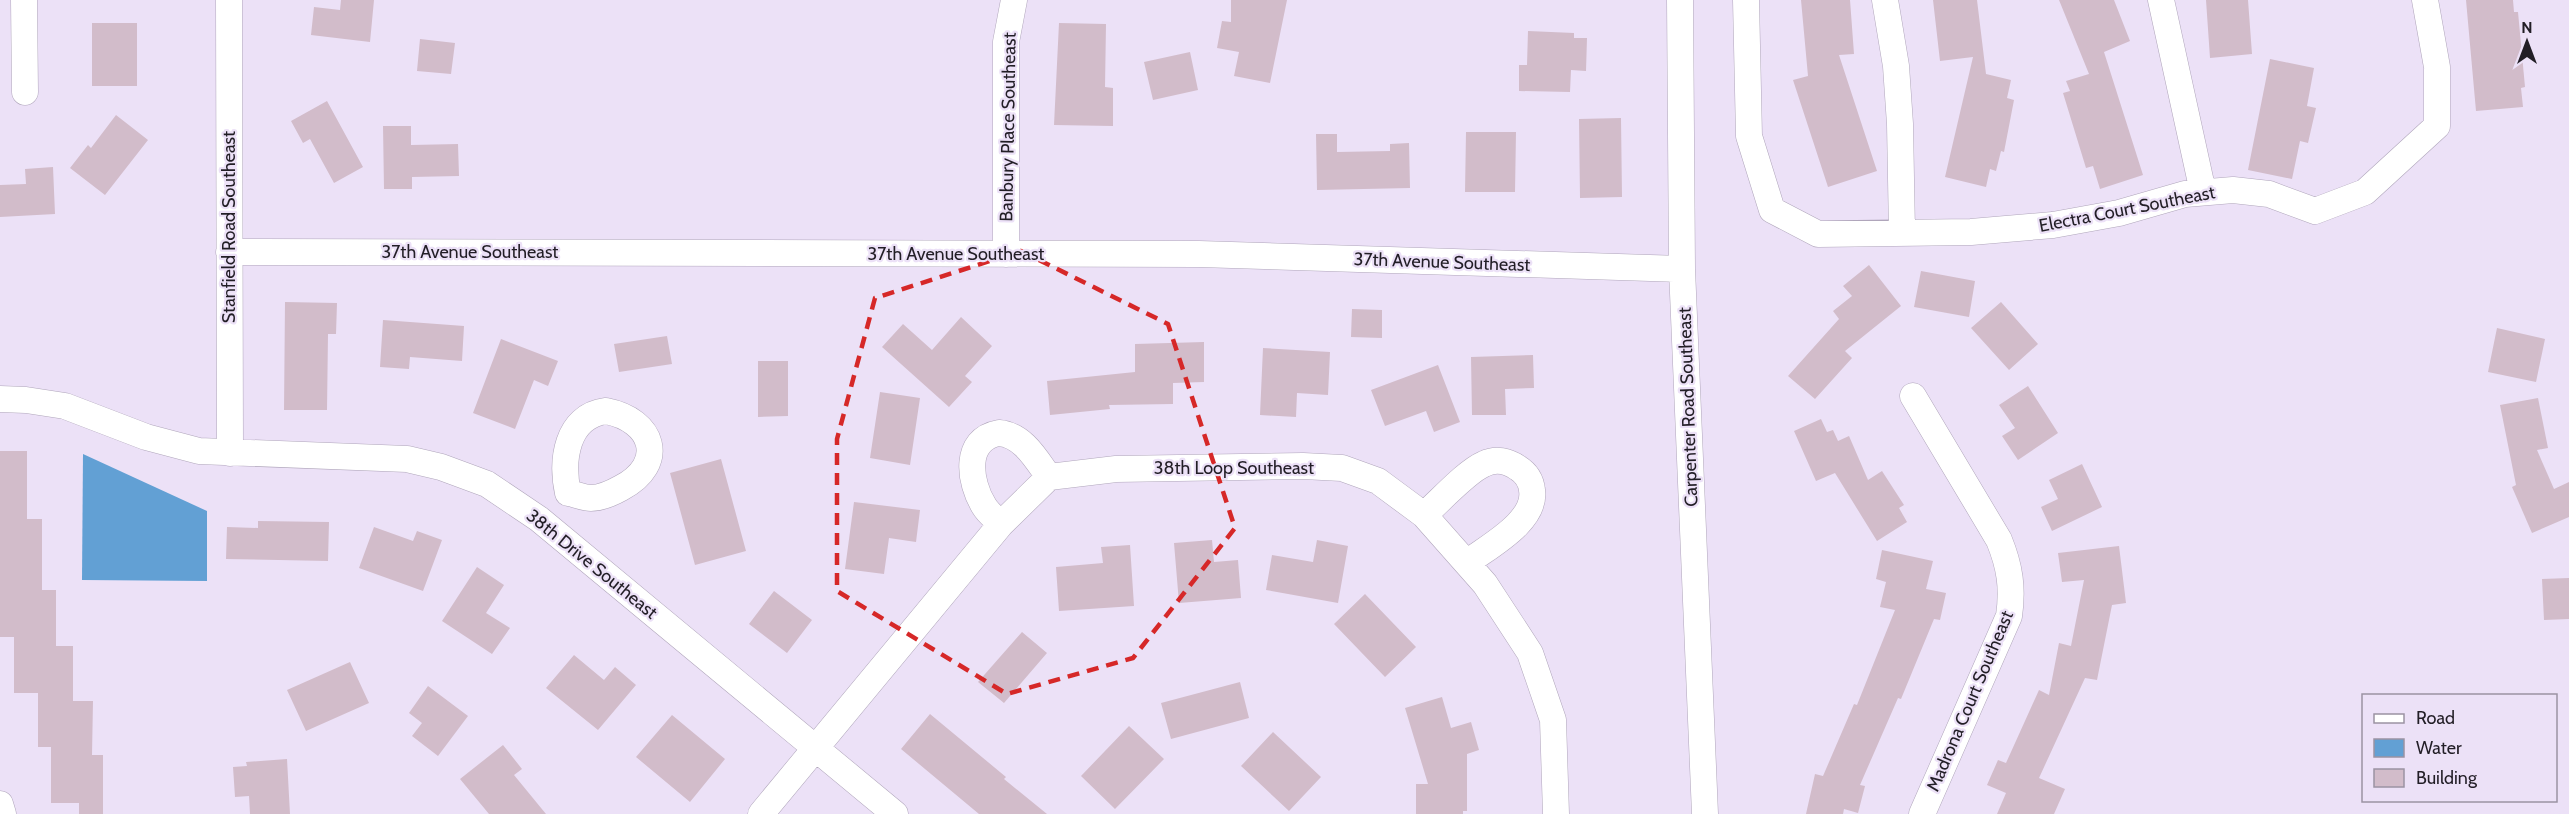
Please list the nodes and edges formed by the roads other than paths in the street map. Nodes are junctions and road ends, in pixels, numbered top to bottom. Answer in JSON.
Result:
{"nodes":[{"id":1,"x":24,"y":0,"type":"edge"},
{"id":2,"x":230,"y":0,"type":"edge"},
{"id":3,"x":1014,"y":0,"type":"edge"},
{"id":4,"x":1680,"y":0,"type":"edge"},
{"id":5,"x":1746,"y":0,"type":"edge"},
{"id":6,"x":1885,"y":0,"type":"edge"},
{"id":7,"x":2161,"y":0,"type":"edge"},
{"id":8,"x":2425,"y":0,"type":"edge"},
{"id":9,"x":25,"y":92,"type":"dead end"},
{"id":10,"x":2203,"y":192,"type":"junction"},
{"id":11,"x":1902,"y":233,"type":"junction"},
{"id":12,"x":229,"y":252,"type":"junction"},
{"id":13,"x":1005,"y":254,"type":"junction"},
{"id":14,"x":1682,"y":269,"type":"junction"},
{"id":15,"x":1913,"y":396,"type":"dead end"},
{"id":16,"x":0,"y":399,"type":"edge"},
{"id":17,"x":230,"y":453,"type":"junction"},
{"id":18,"x":1049,"y":477,"type":"junction"},
{"id":19,"x":568,"y":493,"type":"dead end"},
{"id":20,"x":1424,"y":515,"type":"junction"},
{"id":21,"x":539,"y":519,"type":"junction"},
{"id":22,"x":1000,"y":524,"type":"junction"},
{"id":23,"x":1468,"y":562,"type":"junction"},
{"id":24,"x":816,"y":748,"type":"junction"},
{"id":25,"x":0,"y":804,"type":"edge"},
{"id":26,"x":3,"y":814,"type":"edge"},
{"id":27,"x":761,"y":814,"type":"edge"},
{"id":28,"x":895,"y":814,"type":"edge"},
{"id":29,"x":1556,"y":814,"type":"edge"},
{"id":30,"x":1705,"y":814,"type":"edge"},
{"id":31,"x":1922,"y":814,"type":"edge"}],
"edges":[{"from":1,"to":9,"type":"street"},
{"from":2,"to":12,"type":"street","name":"Stanfield Road Southeast"},
{"from":3,"to":13,"type":"street","name":"Banbury Place Southeast"},
{"from":4,"to":14,"type":"street","name":"Carpenter Road Southeast"},
{"from":5,"to":11,"type":"street","name":"Electra Court Southeast"},
{"from":6,"to":11,"type":"street"},
{"from":7,"to":10,"type":"street"},
{"from":8,"to":10,"type":"street","name":"Electra Court Southeast"},
{"from":10,"to":11,"type":"street","name":"Electra Court Southeast"},
{"from":12,"to":13,"type":"street","name":"37th Avenue Southeast"},
{"from":12,"to":17,"type":"street","name":"Stanfield Road Southeast"},
{"from":13,"to":14,"type":"street","name":"37th Avenue Southeast"},
{"from":14,"to":30,"type":"street","name":"Carpenter Road Southeast"},
{"from":15,"to":31,"type":"street","name":"Madrona Court Southeast"},
{"from":16,"to":17,"type":"street","name":"38th Drive Southeast"},
{"from":17,"to":21,"type":"street","name":"38th Drive Southeast"},
{"from":18,"to":20,"type":"street","name":"38th Loop Southeast"},
{"from":18,"to":22,"type":"street"},
{"from":18,"to":22,"type":"street"},
{"from":19,"to":21,"type":"street"},
{"from":20,"to":23,"type":"street","name":"38th Loop Southeast"},
{"from":20,"to":23,"type":"street"},
{"from":21,"to":24,"type":"street","name":"38th Drive Southeast"},
{"from":22,"to":24,"type":"street"},
{"from":23,"to":29,"type":"street","name":"38th Loop Southeast"},
{"from":24,"to":27,"type":"street"},
{"from":24,"to":28,"type":"street","name":"38th Drive Southeast"},
{"from":25,"to":26,"type":"street"}]}
